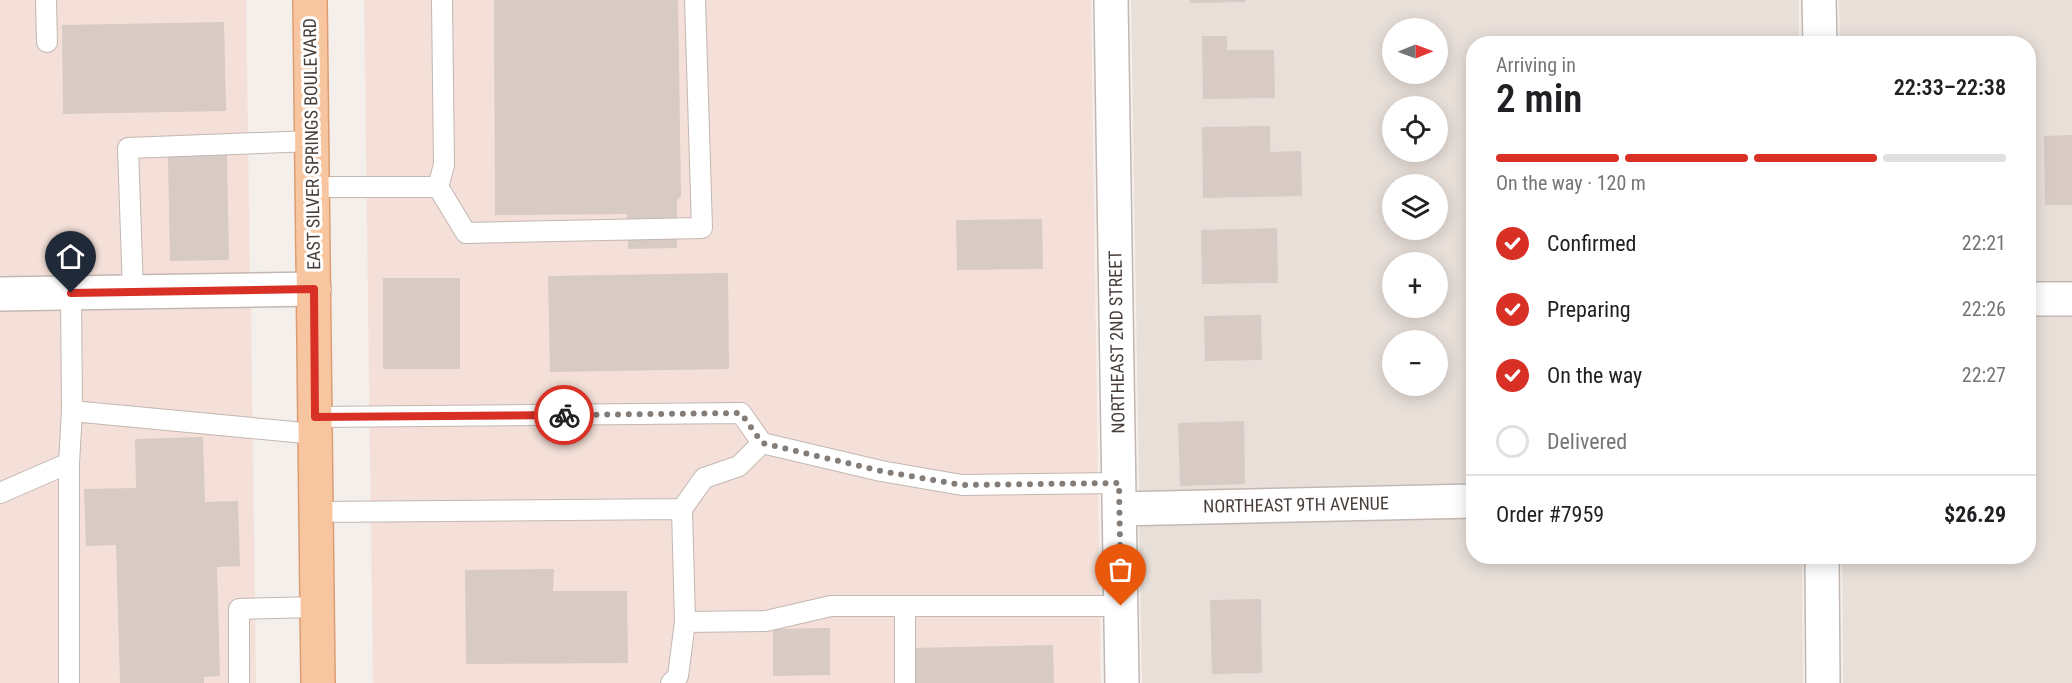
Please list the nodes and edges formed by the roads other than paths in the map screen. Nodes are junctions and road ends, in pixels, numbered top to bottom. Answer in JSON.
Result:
{"nodes":[{"id":1,"x":46,"y":0,"type":"edge"},
{"id":2,"x":310,"y":0,"type":"edge"},
{"id":3,"x":442,"y":0,"type":"edge"},
{"id":4,"x":695,"y":0,"type":"edge"},
{"id":5,"x":1111,"y":0,"type":"edge"},
{"id":6,"x":1820,"y":0,"type":"edge"},
{"id":7,"x":1820,"y":36,"type":"edge"},
{"id":8,"x":47,"y":42,"type":"dead end"},
{"id":9,"x":312,"y":141,"type":"junction"},
{"id":10,"x":313,"y":187,"type":"junction"},
{"id":11,"x":438,"y":187,"type":"junction"},
{"id":12,"x":314,"y":289,"type":"junction"},
{"id":13,"x":133,"y":292,"type":"junction"},
{"id":14,"x":71,"y":293,"type":"junction"},
{"id":15,"x":0,"y":294,"type":"edge"},
{"id":16,"x":2036,"y":299,"type":"edge"},
{"id":17,"x":2072,"y":299,"type":"edge"},
{"id":18,"x":72,"y":411,"type":"junction"},
{"id":19,"x":315,"y":426,"type":"junction"},
{"id":20,"x":762,"y":443,"type":"junction"},
{"id":21,"x":69,"y":463,"type":"junction"},
{"id":22,"x":0,"y":493,"type":"edge"},
{"id":23,"x":1119,"y":496,"type":"junction"},
{"id":24,"x":1466,"y":501,"type":"edge"},
{"id":25,"x":682,"y":509,"type":"junction"},
{"id":26,"x":316,"y":512,"type":"junction"},
{"id":27,"x":1822,"y":564,"type":"edge"},
{"id":28,"x":1121,"y":606,"type":"junction"},
{"id":29,"x":317,"y":607,"type":"junction"},
{"id":30,"x":905,"y":608,"type":"junction"},
{"id":31,"x":685,"y":622,"type":"junction"},
{"id":32,"x":69,"y":683,"type":"edge"},
{"id":33,"x":238,"y":683,"type":"edge"},
{"id":34,"x":318,"y":683,"type":"edge"},
{"id":35,"x":671,"y":683,"type":"edge"},
{"id":36,"x":905,"y":683,"type":"edge"},
{"id":37,"x":1122,"y":683,"type":"edge"},
{"id":38,"x":1823,"y":683,"type":"edge"}],
"edges":[{"from":1,"to":8,"type":"lane"},
{"from":2,"to":9,"type":"main road","name":"EAST SILVER SPRINGS BOULEVARD"},
{"from":3,"to":11,"type":"lane"},
{"from":4,"to":11,"type":"lane"},
{"from":5,"to":23,"type":"street","name":"NORTHEAST 2ND STREET"},
{"from":6,"to":7,"type":"street"},
{"from":9,"to":10,"type":"main road","name":"EAST SILVER SPRINGS BOULEVARD"},
{"from":9,"to":13,"type":"lane"},
{"from":10,"to":11,"type":"lane"},
{"from":10,"to":12,"type":"main road","name":"EAST SILVER SPRINGS BOULEVARD"},
{"from":12,"to":13,"type":"street"},
{"from":12,"to":19,"type":"main road","name":"EAST SILVER SPRINGS BOULEVARD"},
{"from":13,"to":14,"type":"street"},
{"from":14,"to":15,"type":"street"},
{"from":14,"to":18,"type":"lane"},
{"from":16,"to":17,"type":"street"},
{"from":18,"to":19,"type":"lane"},
{"from":18,"to":21,"type":"lane"},
{"from":19,"to":20,"type":"lane"},
{"from":19,"to":26,"type":"main road","name":"EAST SILVER SPRINGS BOULEVARD"},
{"from":20,"to":23,"type":"lane"},
{"from":20,"to":25,"type":"lane"},
{"from":21,"to":22,"type":"lane"},
{"from":21,"to":32,"type":"lane"},
{"from":23,"to":24,"type":"street","name":"NORTHEAST 9TH AVENUE"},
{"from":23,"to":28,"type":"street","name":"NORTHEAST 2ND STREET"},
{"from":25,"to":26,"type":"lane"},
{"from":25,"to":31,"type":"lane"},
{"from":26,"to":29,"type":"main road","name":"EAST SILVER SPRINGS BOULEVARD"},
{"from":27,"to":38,"type":"street"},
{"from":28,"to":30,"type":"lane"},
{"from":28,"to":37,"type":"street","name":"NORTHEAST 2ND STREET"},
{"from":29,"to":33,"type":"lane"},
{"from":29,"to":34,"type":"main road","name":"EAST SILVER SPRINGS BOULEVARD"},
{"from":30,"to":31,"type":"lane"},
{"from":30,"to":36,"type":"lane"},
{"from":31,"to":35,"type":"lane"}]}
